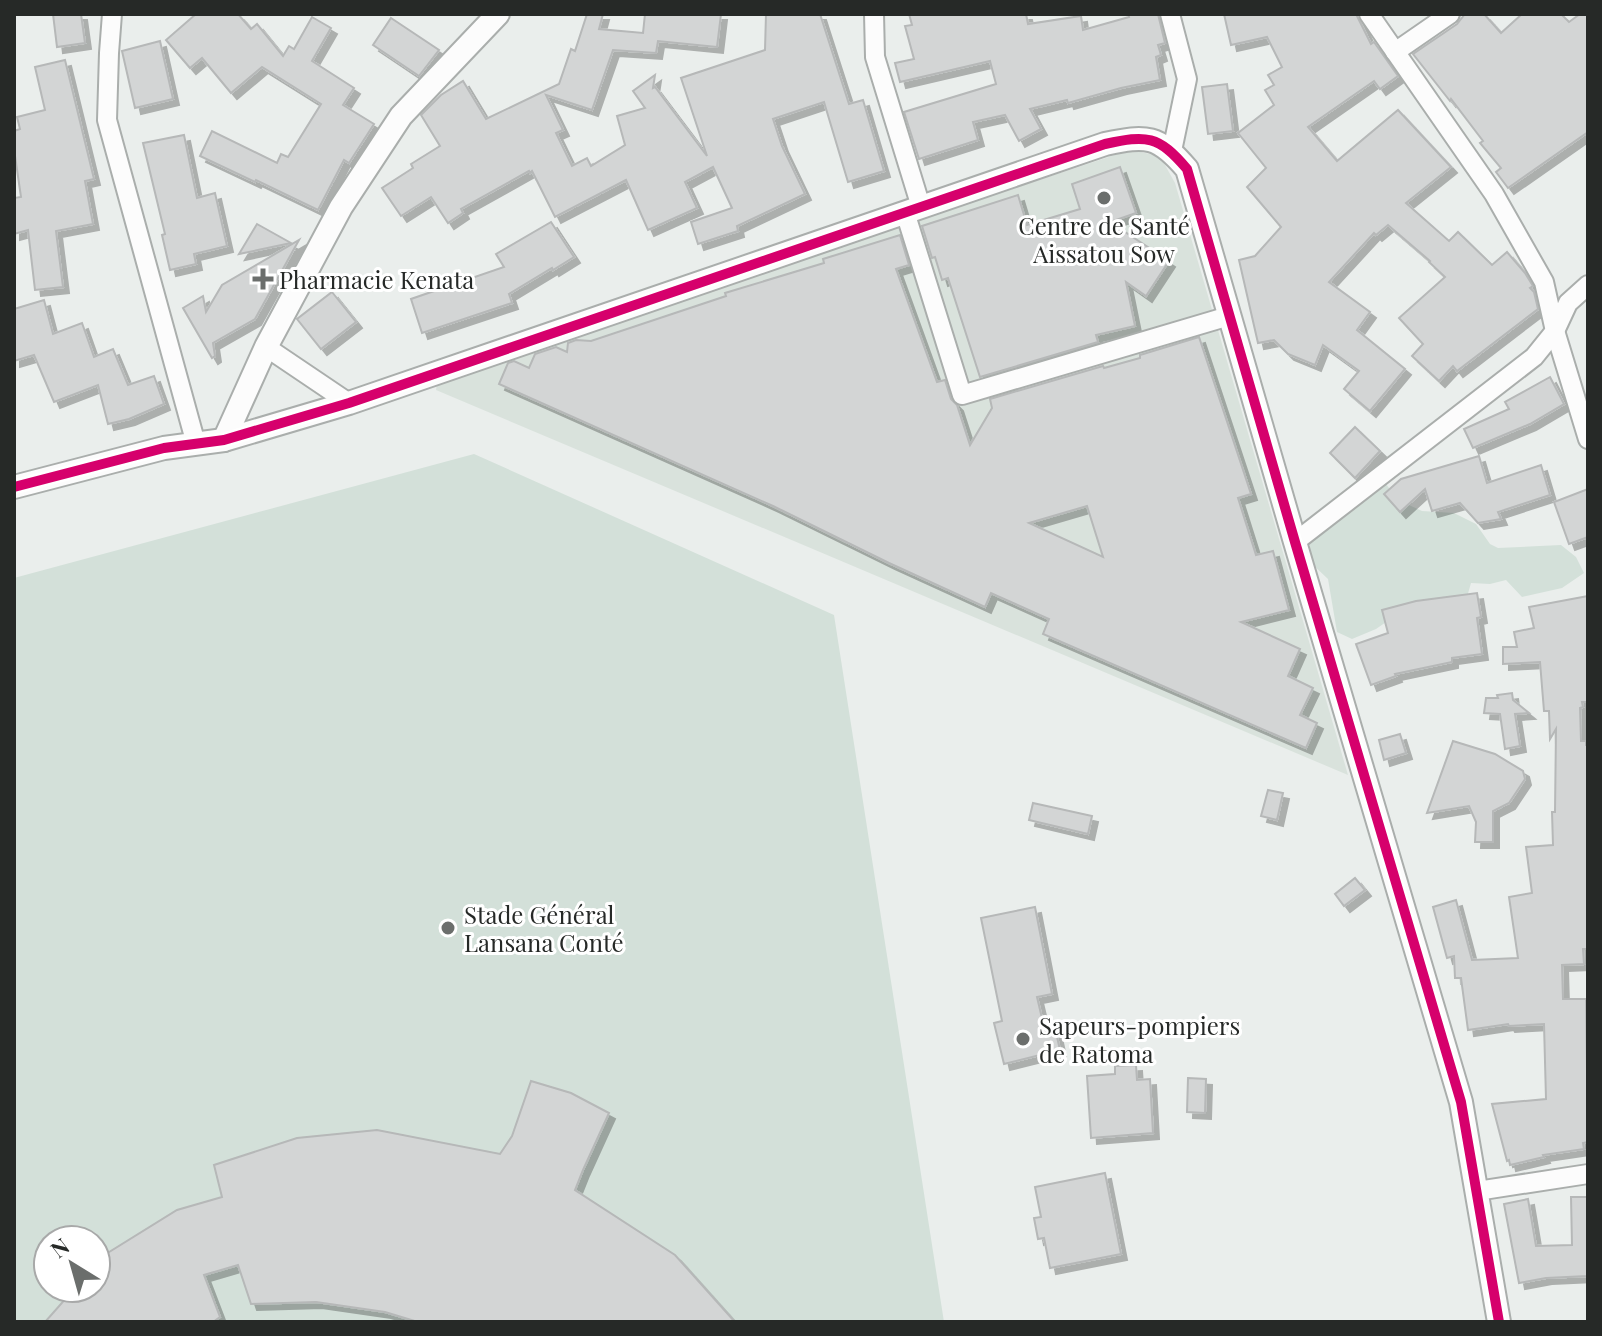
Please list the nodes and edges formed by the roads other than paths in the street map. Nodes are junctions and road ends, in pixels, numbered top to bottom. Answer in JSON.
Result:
{"nodes":[{"id":1,"x":112,"y":14,"type":"edge"},
{"id":2,"x":498,"y":14,"type":"edge"},
{"id":3,"x":874,"y":14,"type":"edge"},
{"id":4,"x":1170,"y":14,"type":"edge"},
{"id":5,"x":1369,"y":14,"type":"edge"},
{"id":6,"x":1450,"y":14,"type":"edge"},
{"id":7,"x":1395,"y":52,"type":"junction"},
{"id":8,"x":1172,"y":151,"type":"junction"},
{"id":9,"x":913,"y":210,"type":"junction"},
{"id":10,"x":1588,"y":285,"type":"edge"},
{"id":11,"x":1229,"y":316,"type":"junction"},
{"id":12,"x":1555,"y":331,"type":"junction"},
{"id":13,"x":266,"y":347,"type":"junction"},
{"id":14,"x":349,"y":403,"type":"junction"},
{"id":15,"x":1588,"y":439,"type":"edge"},
{"id":16,"x":224,"y":440,"type":"junction"},
{"id":17,"x":196,"y":444,"type":"junction"},
{"id":18,"x":14,"y":487,"type":"edge"},
{"id":19,"x":1295,"y":542,"type":"junction"},
{"id":20,"x":1588,"y":1174,"type":"edge"},
{"id":21,"x":1477,"y":1191,"type":"junction"},
{"id":22,"x":1499,"y":1322,"type":"edge"}],
"edges":[{"from":1,"to":17,"type":"street"},
{"from":2,"to":13,"type":"street"},
{"from":3,"to":9,"type":"street"},
{"from":4,"to":8,"type":"street"},
{"from":5,"to":7,"type":"street"},
{"from":6,"to":7,"type":"street"},
{"from":7,"to":12,"type":"street"},
{"from":8,"to":9,"type":"street"},
{"from":8,"to":11,"type":"street"},
{"from":9,"to":11,"type":"street"},
{"from":9,"to":14,"type":"street"},
{"from":10,"to":12,"type":"street"},
{"from":11,"to":19,"type":"street"},
{"from":12,"to":15,"type":"street"},
{"from":12,"to":19,"type":"street"},
{"from":13,"to":14,"type":"street"},
{"from":13,"to":16,"type":"street"},
{"from":14,"to":16,"type":"street"},
{"from":16,"to":17,"type":"street"},
{"from":17,"to":18,"type":"street"},
{"from":19,"to":21,"type":"street"},
{"from":20,"to":21,"type":"street"},
{"from":21,"to":22,"type":"street"}]}
